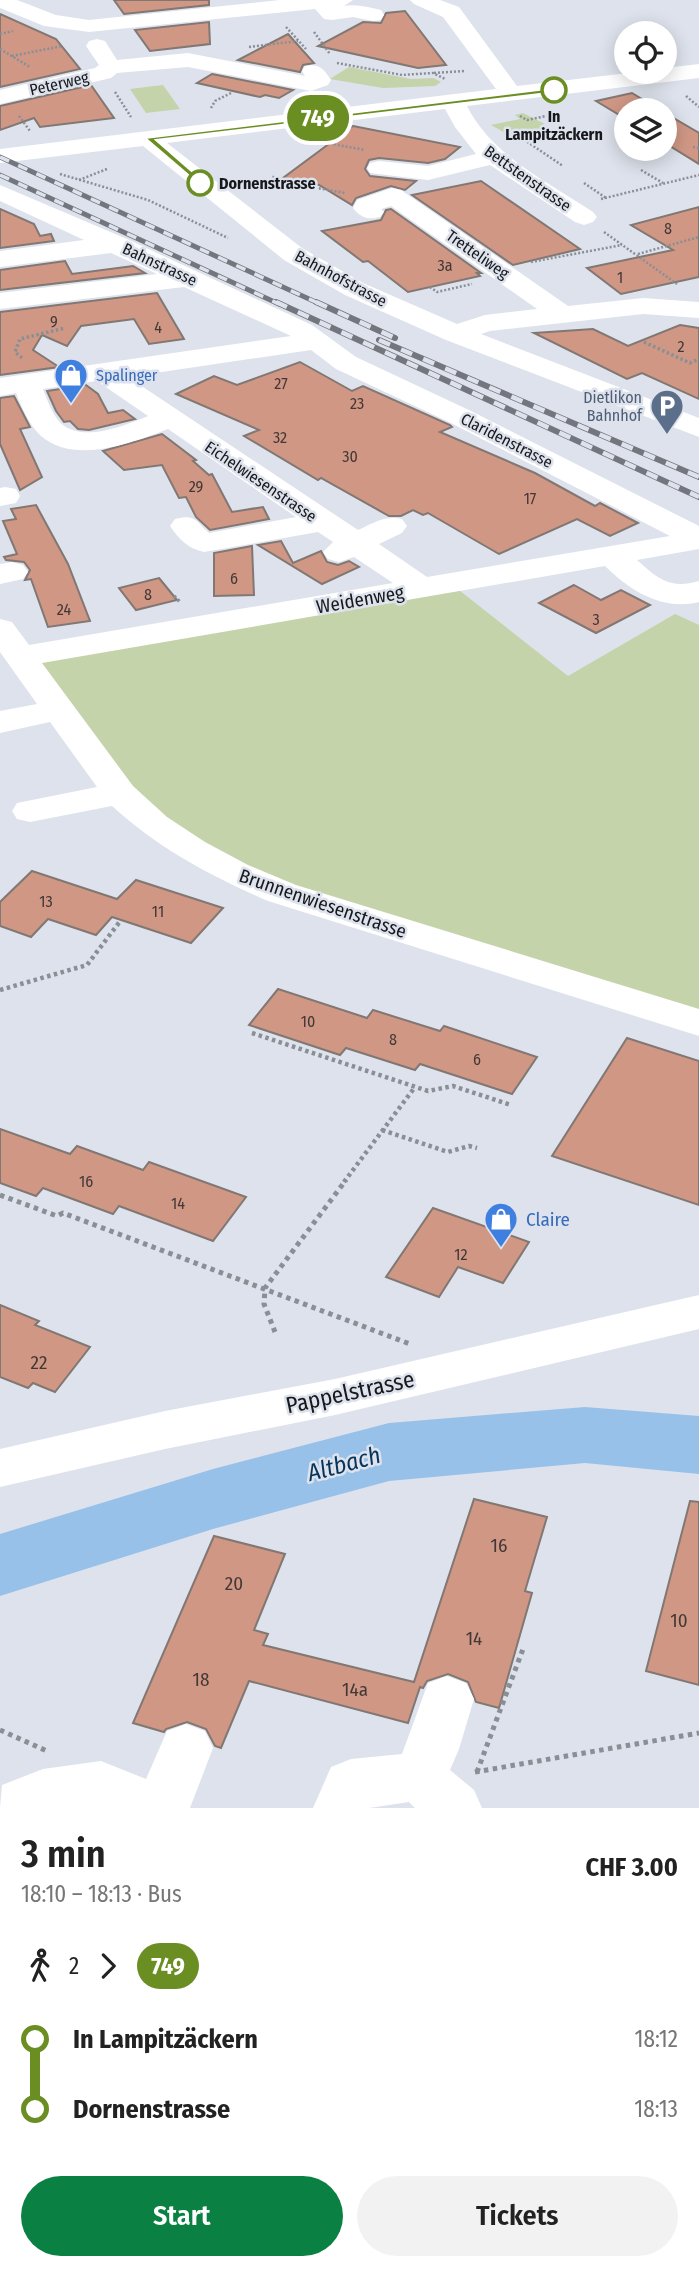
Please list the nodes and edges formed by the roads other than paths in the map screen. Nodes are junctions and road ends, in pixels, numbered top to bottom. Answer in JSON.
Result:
{"nodes":[{"id":1,"x":421,"y":0,"type":"edge"},
{"id":2,"x":0,"y":1,"type":"edge"},
{"id":3,"x":331,"y":5,"type":"edge"},
{"id":4,"x":214,"y":7,"type":"edge"},
{"id":5,"x":373,"y":15,"type":"dead end"},
{"id":6,"x":89,"y":26,"type":"junction"},
{"id":7,"x":451,"y":44,"type":"dead end"},
{"id":8,"x":475,"y":45,"type":"junction"},
{"id":9,"x":218,"y":53,"type":"dead end"},
{"id":10,"x":106,"y":60,"type":"junction"},
{"id":11,"x":172,"y":60,"type":"junction"},
{"id":12,"x":313,"y":71,"type":"dead end"},
{"id":13,"x":699,"y":71,"type":"edge"},
{"id":14,"x":53,"y":89,"type":"dead end"},
{"id":15,"x":511,"y":94,"type":"junction"},
{"id":16,"x":5,"y":103,"type":"edge"},
{"id":17,"x":456,"y":107,"type":"junction"},
{"id":18,"x":149,"y":138,"type":"junction"},
{"id":19,"x":486,"y":150,"type":"junction"},
{"id":20,"x":0,"y":156,"type":"edge"},
{"id":21,"x":379,"y":168,"type":"dead end"},
{"id":22,"x":569,"y":175,"type":"road end"},
{"id":23,"x":0,"y":192,"type":"edge"},
{"id":24,"x":371,"y":212,"type":"dead end"},
{"id":25,"x":577,"y":212,"type":"road end"},
{"id":26,"x":118,"y":244,"type":"junction"},
{"id":27,"x":0,"y":259,"type":"edge"},
{"id":28,"x":190,"y":278,"type":"junction"},
{"id":29,"x":0,"y":301,"type":"edge"},
{"id":30,"x":693,"y":309,"type":"edge"},
{"id":31,"x":562,"y":314,"type":"junction"},
{"id":32,"x":456,"y":334,"type":"junction"},
{"id":33,"x":317,"y":341,"type":"junction"},
{"id":34,"x":102,"y":372,"type":"junction"},
{"id":35,"x":35,"y":378,"type":"edge"},
{"id":36,"x":220,"y":417,"type":"dead end"},
{"id":37,"x":179,"y":425,"type":"junction"},
{"id":38,"x":699,"y":428,"type":"edge"},
{"id":39,"x":260,"y":448,"type":"dead end"},
{"id":40,"x":230,"y":460,"type":"junction"},
{"id":41,"x":322,"y":522,"type":"junction"},
{"id":42,"x":186,"y":526,"type":"dead end"},
{"id":43,"x":391,"y":527,"type":"dead end"},
{"id":44,"x":699,"y":539,"type":"edge"},
{"id":45,"x":613,"y":555,"type":"junction"},
{"id":46,"x":342,"y":559,"type":"junction"},
{"id":47,"x":567,"y":563,"type":"junction"},
{"id":48,"x":422,"y":588,"type":"junction"},
{"id":49,"x":617,"y":590,"type":"dead end"},
{"id":50,"x":699,"y":591,"type":"edge"},
{"id":51,"x":358,"y":599,"type":"junction"},
{"id":52,"x":7,"y":641,"type":"edge"},
{"id":53,"x":60,"y":710,"type":"junction"},
{"id":54,"x":0,"y":722,"type":"edge"},
{"id":55,"x":120,"y":794,"type":"junction"},
{"id":56,"x":30,"y":811,"type":"dead end"},
{"id":57,"x":699,"y":1023,"type":"edge"},
{"id":58,"x":699,"y":1312,"type":"edge"},
{"id":59,"x":0,"y":1468,"type":"edge"},
{"id":60,"x":447,"y":1699,"type":"dead end"},
{"id":61,"x":186,"y":1748,"type":"dead end"},
{"id":62,"x":450,"y":1786,"type":"edge"},
{"id":63,"x":20,"y":1808,"type":"edge"},
{"id":64,"x":153,"y":1808,"type":"edge"},
{"id":65,"x":162,"y":1808,"type":"edge"},
{"id":66,"x":341,"y":1808,"type":"edge"}],
"edges":[{"from":1,"to":8,"type":"street"},
{"from":2,"to":6,"type":"street"},
{"from":3,"to":4,"type":"street"},
{"from":3,"to":5,"type":"street"},
{"from":4,"to":6,"type":"street"},
{"from":6,"to":10,"type":"street","name":"Peterweg"},
{"from":7,"to":8,"type":"street"},
{"from":8,"to":15,"type":"street"},
{"from":9,"to":11,"type":"street"},
{"from":10,"to":11,"type":"street"},
{"from":10,"to":14,"type":"street"},
{"from":10,"to":16,"type":"street","name":"Peterweg"},
{"from":11,"to":12,"type":"street"},
{"from":13,"to":15,"type":"street"},
{"from":15,"to":17,"type":"street"},
{"from":17,"to":18,"type":"street"},
{"from":17,"to":19,"type":"street","name":"Bettstenstrasse"},
{"from":18,"to":20,"type":"street"},
{"from":18,"to":32,"type":"street","name":"Bahnhofstrasse"},
{"from":19,"to":21,"type":"street"},
{"from":19,"to":22,"type":"street"},
{"from":19,"to":25,"type":"street","name":"Bettstenstrasse"},
{"from":23,"to":26,"type":"street","name":"Bahnstrasse"},
{"from":24,"to":31,"type":"street","name":"Tretteliweg"},
{"from":26,"to":27,"type":"street"},
{"from":26,"to":28,"type":"street","name":"Bahnstrasse"},
{"from":28,"to":29,"type":"street"},
{"from":28,"to":33,"type":"street","name":"Bahnstrasse"},
{"from":30,"to":31,"type":"street"},
{"from":31,"to":32,"type":"street"},
{"from":32,"to":38,"type":"street","name":"Bahnhofstrasse"},
{"from":33,"to":34,"type":"street"},
{"from":33,"to":44,"type":"street","name":"Claridenstrasse"},
{"from":34,"to":35,"type":"street"},
{"from":34,"to":37,"type":"street","name":"Eichelwiesenstrasse"},
{"from":35,"to":37,"type":"street"},
{"from":36,"to":37,"type":"street"},
{"from":37,"to":40,"type":"street","name":"Eichelwiesenstrasse"},
{"from":39,"to":40,"type":"street"},
{"from":40,"to":41,"type":"street","name":"Eichelwiesenstrasse"},
{"from":41,"to":42,"type":"street"},
{"from":41,"to":46,"type":"street","name":"Eichelwiesenstrasse"},
{"from":43,"to":46,"type":"street"},
{"from":44,"to":45,"type":"street","name":"Weidenweg"},
{"from":45,"to":47,"type":"street","name":"Weidenweg"},
{"from":45,"to":50,"type":"street"},
{"from":46,"to":48,"type":"street","name":"Eichelwiesenstrasse"},
{"from":46,"to":51,"type":"street"},
{"from":47,"to":48,"type":"street","name":"Weidenweg"},
{"from":47,"to":49,"type":"street"},
{"from":48,"to":51,"type":"street","name":"Weidenweg"},
{"from":51,"to":52,"type":"street","name":"Weidenweg"},
{"from":52,"to":53,"type":"street","name":"Brunnenwiesenstrasse"},
{"from":53,"to":54,"type":"street"},
{"from":53,"to":55,"type":"street","name":"Brunnenwiesenstrasse"},
{"from":55,"to":56,"type":"street"},
{"from":55,"to":57,"type":"street","name":"Brunnenwiesenstrasse"},
{"from":58,"to":59,"type":"street","name":"Pappelstrasse"},
{"from":60,"to":62,"type":"street"},
{"from":61,"to":65,"type":"street"},
{"from":62,"to":66,"type":"street"},
{"from":63,"to":64,"type":"street"}]}
